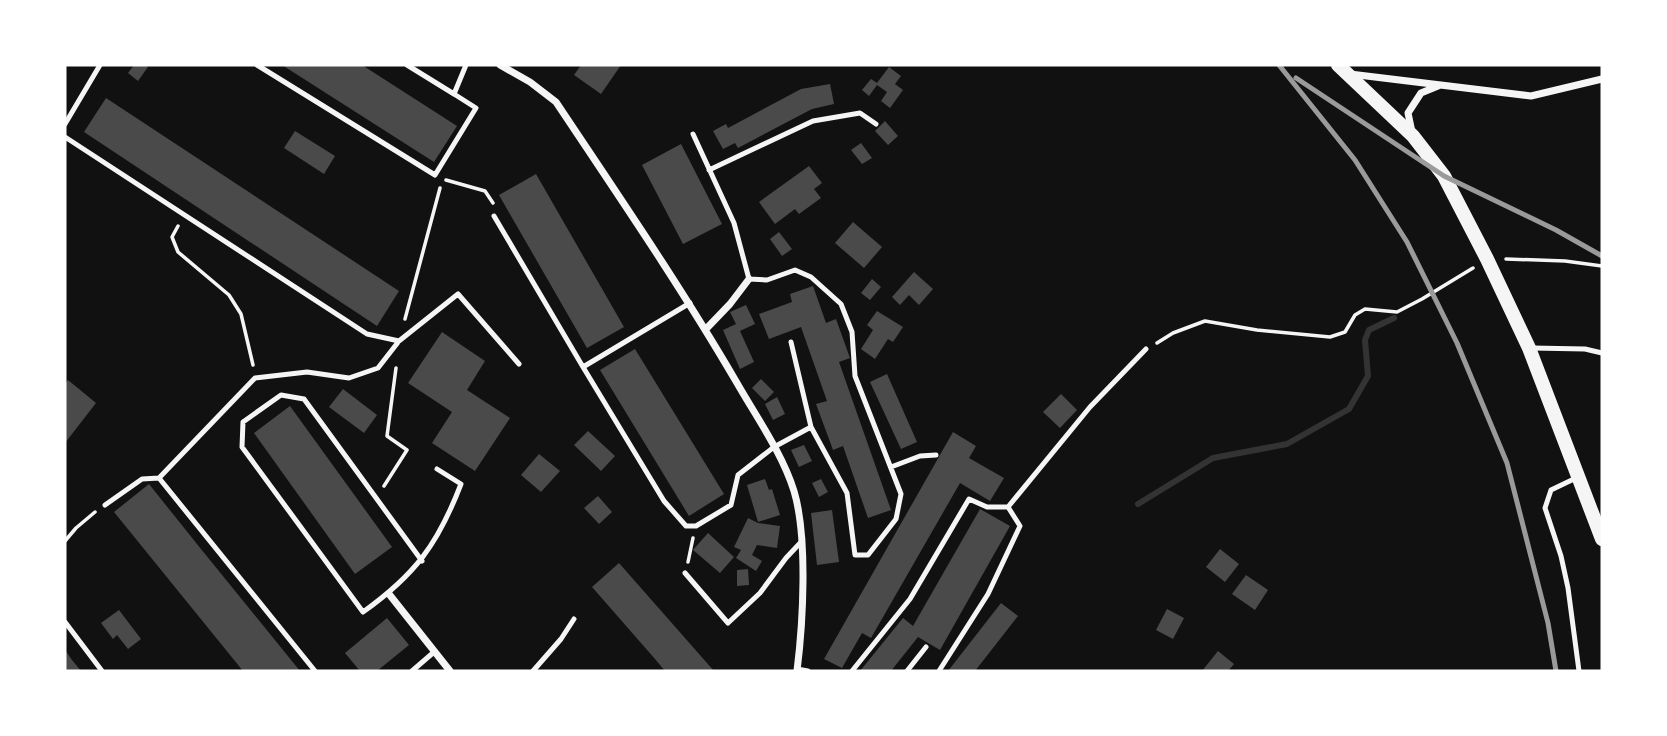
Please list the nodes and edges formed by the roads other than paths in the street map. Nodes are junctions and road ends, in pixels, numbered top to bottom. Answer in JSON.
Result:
{"nodes":[{"id":1,"x":100,"y":65,"type":"edge"},
{"id":2,"x":257,"y":65,"type":"edge"},
{"id":3,"x":407,"y":65,"type":"edge"},
{"id":4,"x":466,"y":65,"type":"edge"},
{"id":5,"x":500,"y":65,"type":"edge"},
{"id":6,"x":1342,"y":69,"type":"edge"},
{"id":7,"x":1602,"y":79,"type":"edge"},
{"id":8,"x":1440,"y":86,"type":"junction"},
{"id":9,"x":454,"y":94,"type":"junction"},
{"id":10,"x":65,"y":124,"type":"edge"},
{"id":11,"x":876,"y":124,"type":"dead end"},
{"id":12,"x":693,"y":135,"type":"dead end"},
{"id":13,"x":1413,"y":136,"type":"junction"},
{"id":14,"x":65,"y":137,"type":"edge"},
{"id":15,"x":709,"y":170,"type":"junction"},
{"id":16,"x":494,"y":216,"type":"dead end"},
{"id":17,"x":749,"y":279,"type":"junction"},
{"id":18,"x":690,"y":303,"type":"junction"},
{"id":19,"x":706,"y":329,"type":"junction"},
{"id":20,"x":399,"y":341,"type":"junction"},
{"id":21,"x":791,"y":342,"type":"dead end"},
{"id":22,"x":1529,"y":348,"type":"junction"},
{"id":23,"x":1146,"y":349,"type":"road end"},
{"id":24,"x":1602,"y":353,"type":"edge"},
{"id":25,"x":519,"y":364,"type":"dead end"},
{"id":26,"x":583,"y":367,"type":"junction"},
{"id":27,"x":811,"y":427,"type":"junction"},
{"id":28,"x":774,"y":447,"type":"junction"},
{"id":29,"x":936,"y":455,"type":"dead end"},
{"id":30,"x":891,"y":467,"type":"junction"},
{"id":31,"x":437,"y":469,"type":"dead end"},
{"id":32,"x":1578,"y":477,"type":"junction"},
{"id":33,"x":159,"y":478,"type":"junction"},
{"id":34,"x":105,"y":505,"type":"road end"},
{"id":35,"x":1008,"y":508,"type":"junction"},
{"id":36,"x":1602,"y":539,"type":"edge"},
{"id":37,"x":802,"y":541,"type":"junction"},
{"id":38,"x":422,"y":561,"type":"junction"},
{"id":39,"x":685,"y":573,"type":"road end"},
{"id":40,"x":389,"y":594,"type":"junction"},
{"id":41,"x":574,"y":619,"type":"dead end"},
{"id":42,"x":65,"y":622,"type":"edge"},
{"id":43,"x":926,"y":647,"type":"dead end"},
{"id":44,"x":434,"y":652,"type":"junction"},
{"id":45,"x":797,"y":670,"type":"edge"},
{"id":46,"x":102,"y":671,"type":"edge"},
{"id":47,"x":315,"y":671,"type":"edge"},
{"id":48,"x":412,"y":671,"type":"edge"},
{"id":49,"x":450,"y":671,"type":"edge"},
{"id":50,"x":533,"y":671,"type":"edge"},
{"id":51,"x":808,"y":671,"type":"edge"},
{"id":52,"x":852,"y":671,"type":"edge"},
{"id":53,"x":907,"y":671,"type":"edge"},
{"id":54,"x":939,"y":671,"type":"edge"},
{"id":55,"x":1579,"y":671,"type":"edge"}],
"edges":[{"from":1,"to":10,"type":"lane"},
{"from":2,"to":9,"type":"lane"},
{"from":3,"to":9,"type":"lane"},
{"from":4,"to":9,"type":"lane"},
{"from":5,"to":18,"type":"street"},
{"from":6,"to":8,"type":"street"},
{"from":6,"to":13,"type":"main road"},
{"from":7,"to":8,"type":"street"},
{"from":8,"to":13,"type":"street"},
{"from":11,"to":15,"type":"lane"},
{"from":12,"to":15,"type":"lane"},
{"from":13,"to":22,"type":"main road"},
{"from":14,"to":20,"type":"lane"},
{"from":15,"to":17,"type":"lane"},
{"from":16,"to":26,"type":"lane"},
{"from":17,"to":19,"type":"street"},
{"from":17,"to":30,"type":"lane"},
{"from":18,"to":19,"type":"street"},
{"from":18,"to":26,"type":"lane"},
{"from":19,"to":28,"type":"street"},
{"from":20,"to":25,"type":"lane"},
{"from":20,"to":33,"type":"lane"},
{"from":21,"to":27,"type":"lane"},
{"from":22,"to":24,"type":"lane"},
{"from":22,"to":32,"type":"main road"},
{"from":23,"to":35,"type":"lane"},
{"from":26,"to":28,"type":"lane"},
{"from":27,"to":28,"type":"lane"},
{"from":27,"to":30,"type":"lane"},
{"from":28,"to":37,"type":"street"},
{"from":29,"to":30,"type":"lane"},
{"from":31,"to":38,"type":"lane"},
{"from":32,"to":36,"type":"main road"},
{"from":32,"to":55,"type":"lane"},
{"from":33,"to":34,"type":"lane"},
{"from":33,"to":47,"type":"lane"},
{"from":35,"to":52,"type":"lane"},
{"from":35,"to":54,"type":"lane"},
{"from":37,"to":39,"type":"lane"},
{"from":37,"to":45,"type":"street"},
{"from":38,"to":40,"type":"lane"},
{"from":38,"to":40,"type":"lane"},
{"from":40,"to":44,"type":"street"},
{"from":41,"to":50,"type":"lane"},
{"from":42,"to":46,"type":"lane"},
{"from":43,"to":53,"type":"lane"},
{"from":44,"to":48,"type":"lane"},
{"from":44,"to":49,"type":"street"},
{"from":45,"to":51,"type":"lane"}]}
